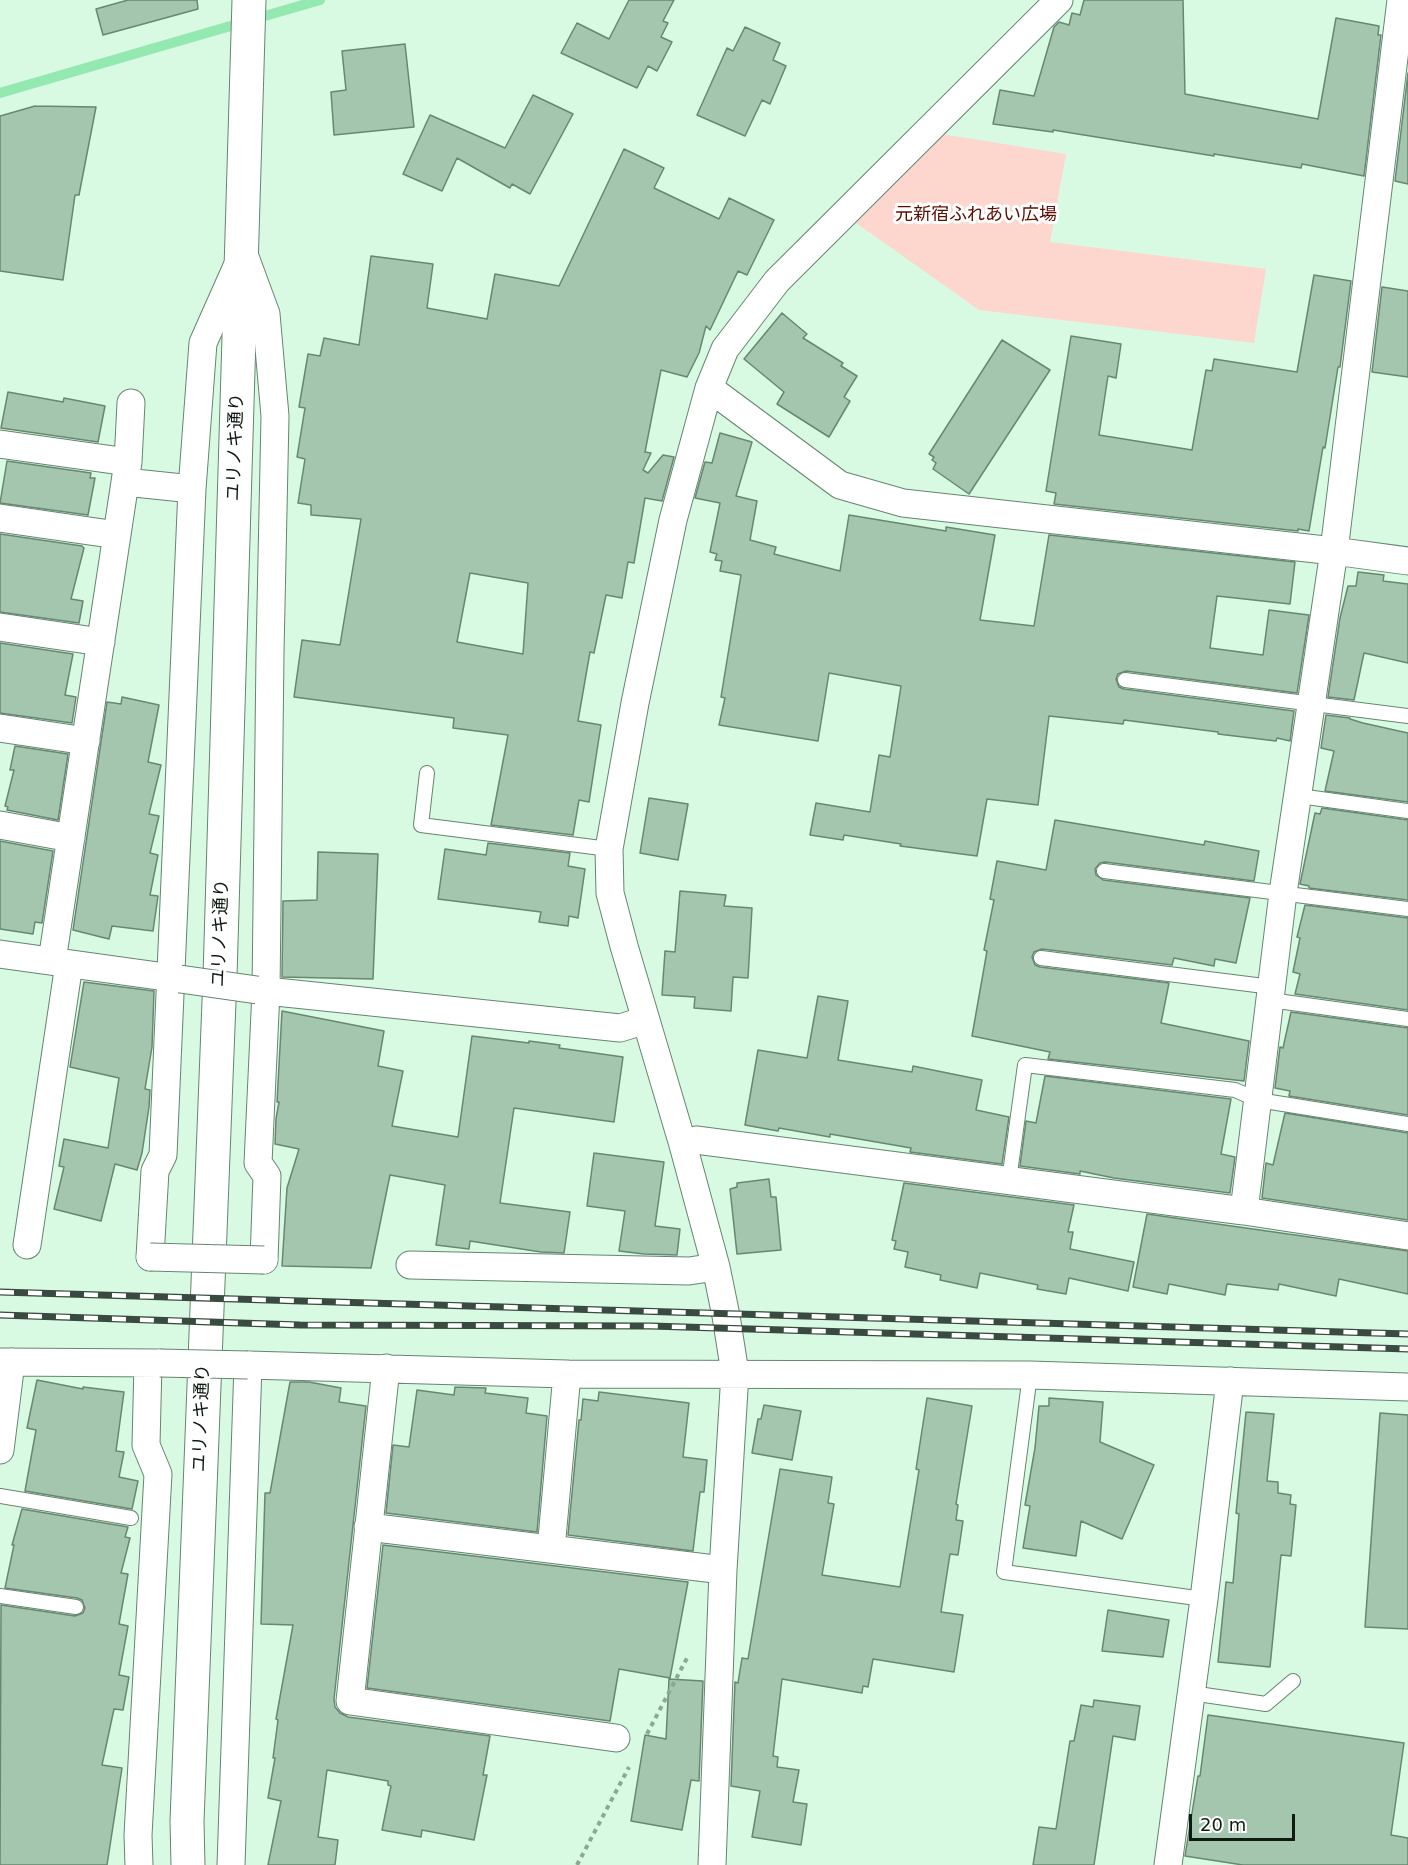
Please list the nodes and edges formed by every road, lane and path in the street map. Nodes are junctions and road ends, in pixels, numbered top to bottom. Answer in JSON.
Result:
{"nodes":[{"id":1,"x":249,"y":0,"type":"edge"},
{"id":2,"x":1059,"y":0,"type":"edge"},
{"id":3,"x":1401,"y":0,"type":"edge"},
{"id":4,"x":243,"y":253,"type":"junction"},
{"id":5,"x":709,"y":388,"type":"junction"},
{"id":6,"x":131,"y":403,"type":"dead end"},
{"id":7,"x":0,"y":444,"type":"edge"},
{"id":8,"x":127,"y":472,"type":"junction"},
{"id":9,"x":192,"y":489,"type":"junction"},
{"id":10,"x":0,"y":518,"type":"edge"},
{"id":11,"x":117,"y":535,"type":"junction"},
{"id":12,"x":1334,"y":551,"type":"junction"},
{"id":13,"x":1408,"y":561,"type":"edge"},
{"id":14,"x":0,"y":627,"type":"edge"},
{"id":15,"x":101,"y":642,"type":"junction"},
{"id":16,"x":1125,"y":680,"type":"dead end"},
{"id":17,"x":1310,"y":704,"type":"junction"},
{"id":18,"x":1408,"y":716,"type":"edge"},
{"id":19,"x":0,"y":728,"type":"edge"},
{"id":20,"x":86,"y":741,"type":"junction"},
{"id":21,"x":427,"y":773,"type":"dead end"},
{"id":22,"x":1299,"y":796,"type":"junction"},
{"id":23,"x":1408,"y":811,"type":"edge"},
{"id":24,"x":0,"y":825,"type":"edge"},
{"id":25,"x":71,"y":838,"type":"junction"},
{"id":26,"x":609,"y":849,"type":"junction"},
{"id":27,"x":1104,"y":871,"type":"dead end"},
{"id":28,"x":1283,"y":893,"type":"junction"},
{"id":29,"x":1408,"y":909,"type":"edge"},
{"id":30,"x":0,"y":954,"type":"edge"},
{"id":31,"x":1041,"y":958,"type":"dead end"},
{"id":32,"x":61,"y":963,"type":"junction"},
{"id":33,"x":176,"y":979,"type":"junction"},
{"id":34,"x":261,"y":991,"type":"junction"},
{"id":35,"x":1271,"y":994,"type":"junction"},
{"id":36,"x":1408,"y":1018,"type":"edge"},
{"id":37,"x":646,"y":1020,"type":"junction"},
{"id":38,"x":1258,"y":1100,"type":"junction"},
{"id":39,"x":1408,"y":1124,"type":"edge"},
{"id":40,"x":683,"y":1145,"type":"junction"},
{"id":41,"x":1009,"y":1180,"type":"junction"},
{"id":42,"x":1244,"y":1211,"type":"junction"},
{"id":43,"x":1408,"y":1236,"type":"edge"},
{"id":44,"x":27,"y":1245,"type":"dead end"},
{"id":45,"x":410,"y":1265,"type":"dead end"},
{"id":46,"x":716,"y":1267,"type":"junction"},
{"id":47,"x":6,"y":1362,"type":"edge"},
{"id":48,"x":154,"y":1363,"type":"junction"},
{"id":49,"x":248,"y":1365,"type":"junction"},
{"id":50,"x":386,"y":1368,"type":"junction"},
{"id":51,"x":735,"y":1373,"type":"junction"},
{"id":52,"x":567,"y":1374,"type":"junction"},
{"id":53,"x":1030,"y":1376,"type":"junction"},
{"id":54,"x":1230,"y":1381,"type":"junction"},
{"id":55,"x":1408,"y":1387,"type":"edge"},
{"id":56,"x":0,"y":1450,"type":"edge"},
{"id":57,"x":0,"y":1496,"type":"edge"},
{"id":58,"x":131,"y":1518,"type":"dead end"},
{"id":59,"x":368,"y":1527,"type":"junction"},
{"id":60,"x":551,"y":1549,"type":"junction"},
{"id":61,"x":723,"y":1570,"type":"junction"},
{"id":62,"x":0,"y":1596,"type":"edge"},
{"id":63,"x":1204,"y":1599,"type":"junction"},
{"id":64,"x":76,"y":1607,"type":"dead end"},
{"id":65,"x":1293,"y":1681,"type":"dead end"},
{"id":66,"x":1191,"y":1693,"type":"junction"},
{"id":67,"x":616,"y":1738,"type":"dead end"},
{"id":68,"x":139,"y":1865,"type":"edge"},
{"id":69,"x":188,"y":1865,"type":"edge"},
{"id":70,"x":231,"y":1865,"type":"edge"},
{"id":71,"x":712,"y":1865,"type":"edge"},
{"id":72,"x":1168,"y":1865,"type":"edge"}],
"edges":[{"from":1,"to":4,"type":"street","name":"ユリノキ通り"},
{"from":2,"to":5,"type":"street"},
{"from":3,"to":12,"type":"street"},
{"from":4,"to":9,"type":"street"},
{"from":4,"to":34,"type":"street"},
{"from":4,"to":69,"type":"street","name":"ユリノキ通り"},
{"from":5,"to":12,"type":"street"},
{"from":5,"to":26,"type":"street"},
{"from":6,"to":8,"type":"street"},
{"from":7,"to":8,"type":"street"},
{"from":8,"to":9,"type":"street"},
{"from":8,"to":11,"type":"street"},
{"from":9,"to":33,"type":"street"},
{"from":10,"to":11,"type":"street"},
{"from":11,"to":15,"type":"street"},
{"from":12,"to":13,"type":"street"},
{"from":12,"to":17,"type":"street"},
{"from":14,"to":15,"type":"street"},
{"from":15,"to":20,"type":"street"},
{"from":16,"to":17,"type":"lane"},
{"from":17,"to":18,"type":"lane"},
{"from":17,"to":22,"type":"street"},
{"from":19,"to":20,"type":"street"},
{"from":20,"to":25,"type":"street"},
{"from":21,"to":26,"type":"lane"},
{"from":22,"to":23,"type":"lane"},
{"from":22,"to":28,"type":"street"},
{"from":24,"to":25,"type":"street"},
{"from":25,"to":32,"type":"street"},
{"from":26,"to":37,"type":"street"},
{"from":27,"to":28,"type":"lane"},
{"from":28,"to":29,"type":"lane"},
{"from":28,"to":35,"type":"street"},
{"from":30,"to":32,"type":"street"},
{"from":31,"to":35,"type":"lane"},
{"from":32,"to":33,"type":"street"},
{"from":32,"to":44,"type":"street"},
{"from":33,"to":34,"type":"street","bridge":true},
{"from":33,"to":34,"type":"street","bridge":true},
{"from":34,"to":37,"type":"street"},
{"from":35,"to":36,"type":"lane"},
{"from":35,"to":38,"type":"street"},
{"from":37,"to":40,"type":"street"},
{"from":38,"to":39,"type":"lane"},
{"from":38,"to":41,"type":"lane"},
{"from":38,"to":42,"type":"street"},
{"from":40,"to":41,"type":"street"},
{"from":40,"to":46,"type":"street"},
{"from":41,"to":42,"type":"street"},
{"from":42,"to":43,"type":"street"},
{"from":45,"to":46,"type":"street"},
{"from":46,"to":51,"type":"street"},
{"from":47,"to":48,"type":"street"},
{"from":47,"to":56,"type":"street"},
{"from":48,"to":49,"type":"street","bridge":true},
{"from":48,"to":68,"type":"street"},
{"from":49,"to":50,"type":"street"},
{"from":49,"to":70,"type":"street"},
{"from":50,"to":52,"type":"street"},
{"from":50,"to":59,"type":"street"},
{"from":51,"to":52,"type":"street"},
{"from":51,"to":53,"type":"street"},
{"from":51,"to":61,"type":"street"},
{"from":52,"to":60,"type":"street"},
{"from":53,"to":54,"type":"street"},
{"from":53,"to":63,"type":"lane"},
{"from":54,"to":55,"type":"street"},
{"from":54,"to":63,"type":"street"},
{"from":57,"to":58,"type":"lane"},
{"from":59,"to":60,"type":"street"},
{"from":59,"to":67,"type":"street"},
{"from":60,"to":61,"type":"street"},
{"from":61,"to":71,"type":"street"},
{"from":62,"to":64,"type":"lane"},
{"from":63,"to":66,"type":"street"},
{"from":65,"to":66,"type":"lane"},
{"from":66,"to":72,"type":"street"}]}
